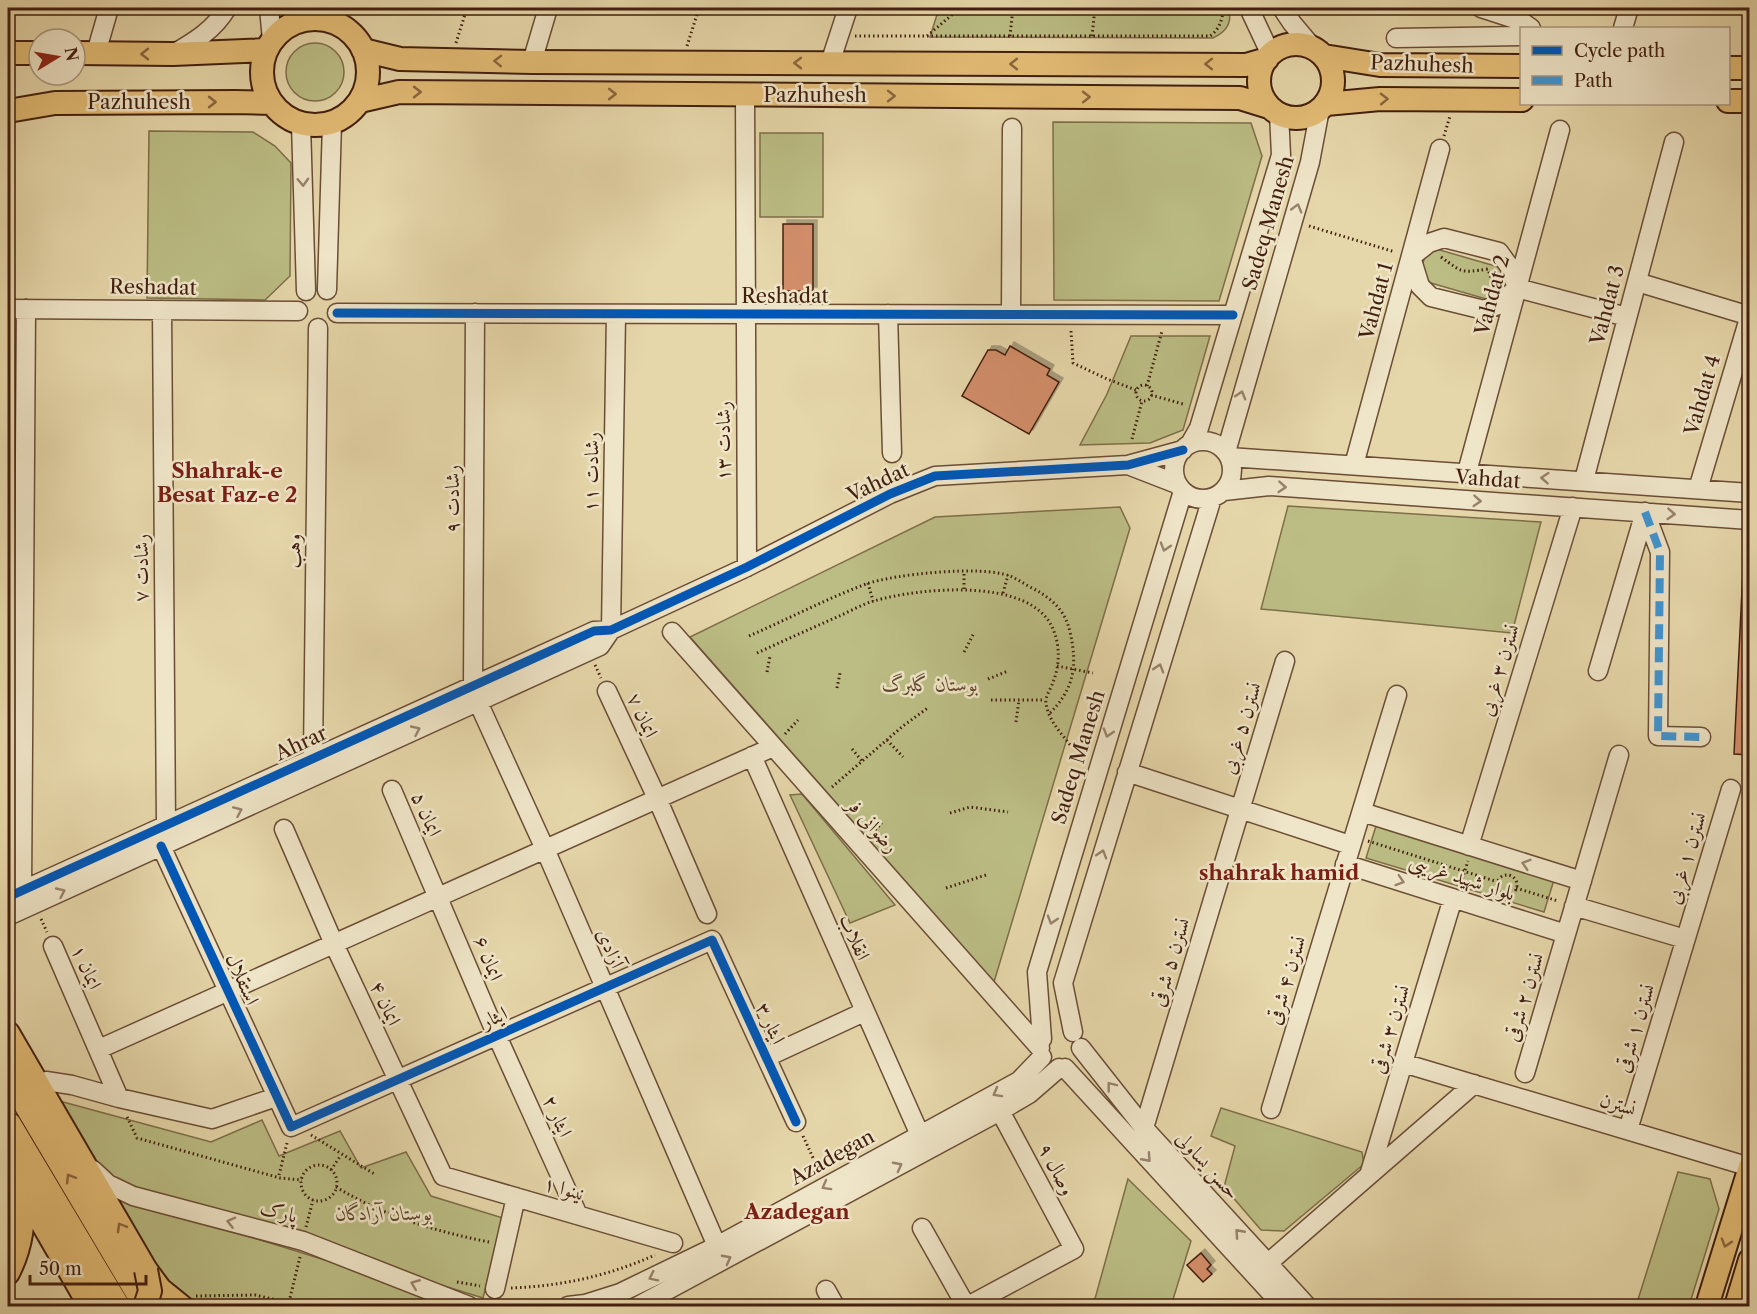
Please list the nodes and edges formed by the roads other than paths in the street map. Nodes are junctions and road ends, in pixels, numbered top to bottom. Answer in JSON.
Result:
{"nodes":[{"id":1,"x":109,"y":8,"type":"edge"},
{"id":2,"x":227,"y":8,"type":"edge"},
{"id":3,"x":269,"y":8,"type":"edge"},
{"id":4,"x":548,"y":8,"type":"edge"},
{"id":5,"x":848,"y":8,"type":"edge"},
{"id":6,"x":1249,"y":8,"type":"edge"},
{"id":7,"x":1282,"y":8,"type":"edge"},
{"id":8,"x":1481,"y":8,"type":"edge"},
{"id":9,"x":1629,"y":8,"type":"edge"},
{"id":10,"x":1289,"y":15,"type":"edge"},
{"id":11,"x":334,"y":16,"type":"edge"},
{"id":12,"x":1530,"y":27,"type":"edge"},
{"id":13,"x":1623,"y":27,"type":"edge"},
{"id":14,"x":1520,"y":36,"type":"edge"},
{"id":15,"x":1396,"y":38,"type":"dead end"},
{"id":16,"x":269,"y":45,"type":"junction"},
{"id":17,"x":363,"y":50,"type":"junction"},
{"id":18,"x":87,"y":51,"type":"edge"},
{"id":19,"x":1318,"y":52,"type":"junction"},
{"id":20,"x":8,"y":53,"type":"edge"},
{"id":21,"x":27,"y":53,"type":"edge"},
{"id":22,"x":87,"y":53,"type":"edge"},
{"id":23,"x":172,"y":54,"type":"junction"},
{"id":24,"x":1269,"y":57,"type":"junction"},
{"id":25,"x":532,"y":62,"type":"junction"},
{"id":26,"x":830,"y":63,"type":"junction"},
{"id":27,"x":1520,"y":66,"type":"edge"},
{"id":28,"x":1730,"y":68,"type":"edge"},
{"id":29,"x":1749,"y":68,"type":"edge"},
{"id":30,"x":8,"y":94,"type":"edge"},
{"id":31,"x":746,"y":95,"type":"junction"},
{"id":32,"x":1520,"y":100,"type":"edge"},
{"id":33,"x":360,"y":101,"type":"junction"},
{"id":34,"x":1730,"y":101,"type":"edge"},
{"id":35,"x":1749,"y":101,"type":"edge"},
{"id":36,"x":55,"y":103,"type":"junction"},
{"id":37,"x":272,"y":103,"type":"junction"},
{"id":38,"x":1323,"y":107,"type":"junction"},
{"id":39,"x":8,"y":111,"type":"edge"},
{"id":40,"x":1274,"y":111,"type":"junction"},
{"id":41,"x":332,"y":123,"type":"junction"},
{"id":42,"x":301,"y":124,"type":"junction"},
{"id":43,"x":1012,"y":128,"type":"dead end"},
{"id":44,"x":1560,"y":130,"type":"dead end"},
{"id":45,"x":1674,"y":142,"type":"dead end"},
{"id":46,"x":1440,"y":149,"type":"road end"},
{"id":47,"x":1411,"y":257,"type":"junction"},
{"id":48,"x":1637,"y":282,"type":"junction"},
{"id":49,"x":1517,"y":288,"type":"junction"},
{"id":50,"x":327,"y":290,"type":"junction"},
{"id":51,"x":306,"y":291,"type":"junction"},
{"id":52,"x":17,"y":309,"type":"edge"},
{"id":53,"x":162,"y":310,"type":"junction"},
{"id":54,"x":298,"y":311,"type":"junction"},
{"id":55,"x":337,"y":313,"type":"junction"},
{"id":56,"x":475,"y":313,"type":"junction"},
{"id":57,"x":616,"y":314,"type":"junction"},
{"id":58,"x":745,"y":314,"type":"junction"},
{"id":59,"x":888,"y":314,"type":"junction"},
{"id":60,"x":1011,"y":314,"type":"junction"},
{"id":61,"x":1233,"y":315,"type":"junction"},
{"id":62,"x":1749,"y":315,"type":"edge"},
{"id":63,"x":1628,"y":317,"type":"junction"},
{"id":64,"x":318,"y":328,"type":"junction"},
{"id":65,"x":1186,"y":447,"type":"junction"},
{"id":66,"x":892,"y":453,"type":"dead end"},
{"id":67,"x":1227,"y":454,"type":"junction"},
{"id":68,"x":1128,"y":465,"type":"junction"},
{"id":69,"x":1354,"y":465,"type":"junction"},
{"id":70,"x":1467,"y":472,"type":"junction"},
{"id":71,"x":1584,"y":480,"type":"junction"},
{"id":72,"x":1180,"y":487,"type":"junction"},
{"id":73,"x":1698,"y":489,"type":"junction"},
{"id":74,"x":1749,"y":493,"type":"edge"},
{"id":75,"x":1218,"y":494,"type":"junction"},
{"id":76,"x":1573,"y":507,"type":"junction"},
{"id":77,"x":1645,"y":512,"type":"junction"},
{"id":78,"x":1749,"y":520,"type":"edge"},
{"id":79,"x":747,"y":567,"type":"junction"},
{"id":80,"x":612,"y":630,"type":"junction"},
{"id":81,"x":672,"y":632,"type":"dead end"},
{"id":82,"x":1285,"y":661,"type":"dead end"},
{"id":83,"x":1598,"y":671,"type":"dead end"},
{"id":84,"x":607,"y":691,"type":"road end"},
{"id":85,"x":475,"y":694,"type":"junction"},
{"id":86,"x":1397,"y":695,"type":"dead end"},
{"id":87,"x":1701,"y":737,"type":"dead end"},
{"id":88,"x":773,"y":747,"type":"junction"},
{"id":89,"x":1619,"y":755,"type":"dead end"},
{"id":90,"x":752,"y":756,"type":"junction"},
{"id":91,"x":317,"y":765,"type":"junction"},
{"id":92,"x":1127,"y":772,"type":"junction"},
{"id":93,"x":1731,"y":789,"type":"dead end"},
{"id":94,"x":392,"y":790,"type":"dead end"},
{"id":95,"x":657,"y":798,"type":"junction"},
{"id":96,"x":1240,"y":809,"type":"junction"},
{"id":97,"x":1362,"y":812,"type":"junction"},
{"id":98,"x":166,"y":826,"type":"junction"},
{"id":99,"x":284,"y":830,"type":"dead end"},
{"id":100,"x":1352,"y":841,"type":"junction"},
{"id":101,"x":161,"y":846,"type":"junction"},
{"id":102,"x":1469,"y":846,"type":"junction"},
{"id":103,"x":545,"y":849,"type":"junction"},
{"id":104,"x":1345,"y":864,"type":"junction"},
{"id":105,"x":1582,"y":881,"type":"junction"},
{"id":106,"x":22,"y":897,"type":"edge"},
{"id":107,"x":439,"y":897,"type":"junction"},
{"id":108,"x":1453,"y":898,"type":"junction"},
{"id":109,"x":1574,"y":906,"type":"junction"},
{"id":110,"x":708,"y":914,"type":"dead end"},
{"id":111,"x":8,"y":916,"type":"edge"},
{"id":112,"x":1566,"y":934,"type":"junction"},
{"id":113,"x":1685,"y":939,"type":"junction"},
{"id":114,"x":712,"y":940,"type":"joint"},
{"id":115,"x":334,"y":944,"type":"junction"},
{"id":116,"x":53,"y":946,"type":"road end"},
{"id":117,"x":604,"y":988,"type":"junction"},
{"id":118,"x":228,"y":991,"type":"junction"},
{"id":119,"x":864,"y":1012,"type":"junction"},
{"id":120,"x":8,"y":1034,"type":"edge"},
{"id":121,"x":497,"y":1036,"type":"junction"},
{"id":122,"x":1077,"y":1040,"type":"junction"},
{"id":123,"x":1041,"y":1048,"type":"junction"},
{"id":124,"x":99,"y":1049,"type":"junction"},
{"id":125,"x":766,"y":1057,"type":"junction"},
{"id":126,"x":1403,"y":1063,"type":"junction"},
{"id":127,"x":1062,"y":1068,"type":"junction"},
{"id":128,"x":8,"y":1072,"type":"edge"},
{"id":129,"x":1525,"y":1073,"type":"dead end"},
{"id":130,"x":397,"y":1080,"type":"junction"},
{"id":131,"x":46,"y":1081,"type":"dead end"},
{"id":132,"x":1474,"y":1084,"type":"junction"},
{"id":133,"x":276,"y":1097,"type":"junction"},
{"id":134,"x":119,"y":1098,"type":"junction"},
{"id":135,"x":1271,"y":1109,"type":"dead end"},
{"id":136,"x":999,"y":1111,"type":"junction"},
{"id":137,"x":796,"y":1122,"type":"road end"},
{"id":138,"x":8,"y":1125,"type":"edge"},
{"id":139,"x":291,"y":1127,"type":"joint"},
{"id":140,"x":1144,"y":1128,"type":"junction"},
{"id":141,"x":1628,"y":1130,"type":"junction"},
{"id":142,"x":920,"y":1135,"type":"junction"},
{"id":143,"x":81,"y":1159,"type":"junction"},
{"id":144,"x":1749,"y":1167,"type":"edge"},
{"id":145,"x":1370,"y":1172,"type":"junction"},
{"id":146,"x":13,"y":1173,"type":"edge"},
{"id":147,"x":442,"y":1176,"type":"joint"},
{"id":148,"x":516,"y":1197,"type":"junction"},
{"id":149,"x":578,"y":1215,"type":"junction"},
{"id":150,"x":922,"y":1228,"type":"dead end"},
{"id":151,"x":673,"y":1243,"type":"road end"},
{"id":152,"x":717,"y":1246,"type":"junction"},
{"id":153,"x":1749,"y":1260,"type":"edge"},
{"id":154,"x":1267,"y":1264,"type":"junction"},
{"id":155,"x":146,"y":1270,"type":"junction"},
{"id":156,"x":8,"y":1273,"type":"edge"},
{"id":157,"x":495,"y":1289,"type":"road end"},
{"id":158,"x":825,"y":1290,"type":"dead end"},
{"id":159,"x":184,"y":1300,"type":"edge"},
{"id":160,"x":90,"y":1306,"type":"edge"},
{"id":161,"x":116,"y":1306,"type":"edge"},
{"id":162,"x":146,"y":1306,"type":"edge"},
{"id":163,"x":469,"y":1306,"type":"edge"},
{"id":164,"x":568,"y":1306,"type":"edge"},
{"id":165,"x":638,"y":1306,"type":"edge"},
{"id":166,"x":835,"y":1306,"type":"edge"},
{"id":167,"x":967,"y":1306,"type":"edge"},
{"id":168,"x":1282,"y":1306,"type":"edge"},
{"id":169,"x":1307,"y":1306,"type":"edge"},
{"id":170,"x":1707,"y":1306,"type":"edge"},
{"id":171,"x":1736,"y":1306,"type":"edge"}],
"edges":[{"from":1,"to":18,"type":"street"},
{"from":2,"to":23,"type":"street"},
{"from":3,"to":16,"type":"street"},
{"from":4,"to":25,"type":"street"},
{"from":5,"to":26,"type":"street"},
{"from":6,"to":24,"type":"street"},
{"from":7,"to":10,"type":"street"},
{"from":8,"to":12,"type":"street"},
{"from":9,"to":13,"type":"street"},
{"from":10,"to":19,"type":"street"},
{"from":11,"to":16,"type":"main road"},
{"from":11,"to":17,"type":"main road"},
{"from":14,"to":15,"type":"street"},
{"from":16,"to":23,"type":"main road"},
{"from":16,"to":37,"type":"main road"},
{"from":25,"to":17,"type":"main road","name":"Pazhuhesh","one_way":true},
{"from":17,"to":33,"type":"main road"},
{"from":19,"to":24,"type":"main road"},
{"from":19,"to":27,"type":"main road","name":"Pazhuhesh"},
{"from":19,"to":38,"type":"main road"},
{"from":20,"to":21,"type":"main road"},
{"from":23,"to":22,"type":"main road","one_way":true},
{"from":24,"to":26,"type":"main road","name":"Pazhuhesh","one_way":true},
{"from":24,"to":40,"type":"main road"},
{"from":26,"to":25,"type":"main road","name":"Pazhuhesh","one_way":true},
{"from":28,"to":29,"type":"main road"},
{"from":30,"to":36,"type":"main road"},
{"from":33,"to":31,"type":"main road","name":"Pazhuhesh","one_way":true},
{"from":31,"to":40,"type":"main road","name":"Pazhuhesh","one_way":true},
{"from":31,"to":58,"type":"street","name":"رشادت ۱۳"},
{"from":38,"to":32,"type":"main road","name":"Pazhuhesh","one_way":true},
{"from":33,"to":41,"type":"main road"},
{"from":34,"to":35,"type":"main road"},
{"from":36,"to":37,"type":"main road","name":"Pazhuhesh","one_way":true},
{"from":36,"to":39,"type":"main road","name":"Pazhuhesh"},
{"from":37,"to":42,"type":"main road"},
{"from":38,"to":40,"type":"main road"},
{"from":67,"to":38,"type":"street","name":"Sadeq Manesh","one_way":true},
{"from":40,"to":61,"type":"street","name":"Sadeq Manesh"},
{"from":41,"to":42,"type":"main road"},
{"from":41,"to":50,"type":"street"},
{"from":42,"to":51,"type":"street","one_way":true},
{"from":43,"to":60,"type":"street"},
{"from":44,"to":49,"type":"street","name":"Vahdat 2"},
{"from":45,"to":48,"type":"street","name":"Vahdat 3"},
{"from":46,"to":47,"type":"street","name":"Vahdat 1"},
{"from":47,"to":49,"type":"street"},
{"from":47,"to":49,"type":"street"},
{"from":47,"to":69,"type":"street","name":"Vahdat 1"},
{"from":48,"to":62,"type":"street"},
{"from":48,"to":63,"type":"street","name":"Vahdat 3"},
{"from":49,"to":63,"type":"street"},
{"from":49,"to":70,"type":"street","name":"Vahdat 2"},
{"from":50,"to":51,"type":"street"},
{"from":50,"to":55,"type":"street"},
{"from":51,"to":54,"type":"street"},
{"from":52,"to":53,"type":"street","name":"Reshadat"},
{"from":52,"to":106,"type":"street"},
{"from":53,"to":54,"type":"street","name":"Reshadat"},
{"from":53,"to":98,"type":"street","name":"رشادت ۷"},
{"from":54,"to":64,"type":"street"},
{"from":55,"to":56,"type":"street","name":"Reshadat"},
{"from":55,"to":64,"type":"street"},
{"from":56,"to":57,"type":"street","name":"Reshadat"},
{"from":56,"to":85,"type":"street","name":"رشادت ۹"},
{"from":57,"to":58,"type":"street","name":"Reshadat"},
{"from":57,"to":80,"type":"street","name":"رشادت ۱۱"},
{"from":58,"to":59,"type":"street","name":"Reshadat"},
{"from":58,"to":79,"type":"street","name":"رشادت ۱۳"},
{"from":59,"to":60,"type":"street","name":"Reshadat"},
{"from":59,"to":66,"type":"street"},
{"from":60,"to":61,"type":"street","name":"Reshadat"},
{"from":61,"to":65,"type":"street","name":"Sadeq Manesh"},
{"from":62,"to":73,"type":"street","name":"Vahdat 4"},
{"from":63,"to":71,"type":"street","name":"Vahdat 3"},
{"from":64,"to":91,"type":"street","name":"وهب"},
{"from":65,"to":67,"type":"street"},
{"from":65,"to":68,"type":"street","name":"Vahdat"},
{"from":65,"to":72,"type":"street"},
{"from":67,"to":69,"type":"street","name":"Vahdat"},
{"from":67,"to":75,"type":"street"},
{"from":68,"to":72,"type":"street","name":"Vahdat"},
{"from":68,"to":79,"type":"street","name":"Vahdat"},
{"from":69,"to":70,"type":"street","name":"Vahdat"},
{"from":71,"to":70,"type":"street","name":"Vahdat","one_way":true},
{"from":71,"to":73,"type":"street","name":"Vahdat"},
{"from":72,"to":75,"type":"street"},
{"from":72,"to":123,"type":"street","name":"Sadeq Manesh","one_way":true},
{"from":73,"to":74,"type":"street","name":"Vahdat"},
{"from":75,"to":76,"type":"street","name":"Vahdat","one_way":true},
{"from":92,"to":75,"type":"street","one_way":true},
{"from":76,"to":77,"type":"street","name":"Vahdat"},
{"from":76,"to":102,"type":"street","name":"نسترن ۳ غربی"},
{"from":77,"to":78,"type":"street","name":"Vahdat","one_way":true},
{"from":77,"to":83,"type":"street"},
{"from":77,"to":87,"type":"street"},
{"from":79,"to":80,"type":"street","name":"Vahdat"},
{"from":80,"to":85,"type":"street","name":"Ahrar"},
{"from":80,"to":85,"type":"street","name":"Ahrar"},
{"from":81,"to":88,"type":"street","name":"رضوانی فر"},
{"from":82,"to":96,"type":"street","name":"نسترن ۵ غربی"},
{"from":84,"to":95,"type":"street","name":"ایمان ۷"},
{"from":85,"to":91,"type":"street","name":"Ahrar"},
{"from":85,"to":103,"type":"street","name":"آزادی"},
{"from":86,"to":97,"type":"street","name":"نسترن ۴ شرقی"},
{"from":88,"to":90,"type":"street"},
{"from":88,"to":123,"type":"street","name":"رضوانی فر"},
{"from":89,"to":105,"type":"street","name":"نسترن ۲ شرقی"},
{"from":90,"to":95,"type":"street"},
{"from":90,"to":119,"type":"street","name":"انقلاب"},
{"from":91,"to":98,"type":"street","name":"Ahrar"},
{"from":101,"to":91,"type":"street","name":"Ahrar","one_way":true},
{"from":92,"to":96,"type":"street"},
{"from":122,"to":92,"type":"street","one_way":true},
{"from":93,"to":113,"type":"street","name":"نسترن ۱ غربی"},
{"from":94,"to":107,"type":"street","name":"ایمان ۵"},
{"from":95,"to":103,"type":"street"},
{"from":95,"to":110,"type":"street","name":"ایمان ۷"},
{"from":96,"to":100,"type":"street"},
{"from":96,"to":140,"type":"street","name":"نسترن ۵ شرقی"},
{"from":97,"to":100,"type":"street","name":"نسترن ۴ شرقی"},
{"from":97,"to":102,"type":"street","name":"بلوار شهید غریبی"},
{"from":98,"to":106,"type":"street","name":"Ahrar"},
{"from":99,"to":115,"type":"street","name":"ایمان ۴"},
{"from":100,"to":104,"type":"street","name":"نسترن ۴ شرقی"},
{"from":106,"to":101,"type":"street","name":"Ahrar","one_way":true},
{"from":101,"to":118,"type":"street","name":"استقلال"},
{"from":105,"to":102,"type":"street","name":"بلوار شهید غریبی","one_way":true},
{"from":103,"to":107,"type":"street"},
{"from":103,"to":117,"type":"street","name":"آزادی"},
{"from":104,"to":108,"type":"street","name":"بلوار شهید غریبی","one_way":true},
{"from":104,"to":135,"type":"street","name":"نسترن ۴ شرقی"},
{"from":105,"to":109,"type":"street","name":"نسترن ۲ شرقی"},
{"from":106,"to":111,"type":"street","name":"Ahrar"},
{"from":107,"to":115,"type":"street"},
{"from":107,"to":121,"type":"street","name":"ایمان ۶"},
{"from":108,"to":112,"type":"street","name":"بلوار شهید غریبی"},
{"from":108,"to":126,"type":"street","name":"نسترن ۳ شرقی"},
{"from":109,"to":112,"type":"street","name":"نسترن ۲ شرقی"},
{"from":109,"to":113,"type":"street"},
{"from":112,"to":129,"type":"street","name":"نسترن ۲ شرقی"},
{"from":113,"to":141,"type":"street","name":"نسترن ۱ شرقی"},
{"from":114,"to":117,"type":"street","name":"ایثار"},
{"from":114,"to":125,"type":"street","name":"ایثار ۳"},
{"from":115,"to":118,"type":"street"},
{"from":115,"to":130,"type":"street","name":"ایمان ۴"},
{"from":116,"to":124,"type":"street","name":"ایمان ۱"},
{"from":117,"to":121,"type":"street","name":"ایثار"},
{"from":117,"to":152,"type":"street","name":"آزادی"},
{"from":118,"to":124,"type":"street"},
{"from":118,"to":133,"type":"street","name":"استقلال"},
{"from":119,"to":125,"type":"street"},
{"from":119,"to":142,"type":"street","name":"انقلاب"},
{"from":120,"to":143,"type":"main road"},
{"from":121,"to":130,"type":"street","name":"ایثار"},
{"from":121,"to":149,"type":"street","name":"ایثار ۲"},
{"from":122,"to":123,"type":"street"},
{"from":122,"to":127,"type":"street"},
{"from":140,"to":122,"type":"street","name":"حسن یساولی","one_way":true},
{"from":123,"to":127,"type":"street"},
{"from":123,"to":142,"type":"street","name":"Azadegan","one_way":true},
{"from":124,"to":134,"type":"street","name":"ایمان ۱"},
{"from":125,"to":137,"type":"street","name":"ایثار ۳"},
{"from":126,"to":132,"type":"street","name":"نسترن"},
{"from":126,"to":145,"type":"street","name":"نسترن ۳ شرقی"},
{"from":127,"to":136,"type":"street","name":"Azadegan"},
{"from":127,"to":168,"type":"street","name":"حسن یساولی","one_way":true},
{"from":162,"to":128,"type":"highway","one_way":true},
{"from":130,"to":139,"type":"street","name":"ایثار"},
{"from":130,"to":147,"type":"street","name":"ایمان ۴"},
{"from":131,"to":134,"type":"street"},
{"from":132,"to":141,"type":"street","name":"نسترن"},
{"from":132,"to":145,"type":"street"},
{"from":133,"to":134,"type":"street"},
{"from":133,"to":139,"type":"street","name":"استقلال"},
{"from":165,"to":136,"type":"street","name":"Azadegan","one_way":true},
{"from":136,"to":167,"type":"street","name":"وصال ۹"},
{"from":138,"to":161,"type":"highway"},
{"from":154,"to":140,"type":"street","name":"حسن یساولی","one_way":true},
{"from":141,"to":144,"type":"street","name":"نسترن"},
{"from":142,"to":152,"type":"street","name":"Azadegan","one_way":true},
{"from":155,"to":143,"type":"main road","one_way":true},
{"from":163,"to":143,"type":"street","name":"پارک","one_way":true},
{"from":144,"to":170,"type":"main road","one_way":true},
{"from":145,"to":154,"type":"street"},
{"from":146,"to":156,"type":"main road"},
{"from":146,"to":160,"type":"main road"},
{"from":147,"to":148,"type":"street","name":"نینوا ۱"},
{"from":148,"to":149,"type":"street","name":"نینوا ۱"},
{"from":148,"to":157,"type":"street"},
{"from":149,"to":151,"type":"street","name":"نینوا ۱"},
{"from":150,"to":167,"type":"street"},
{"from":152,"to":164,"type":"street","name":"Azadegan","one_way":true},
{"from":153,"to":171,"type":"main road"},
{"from":154,"to":169,"type":"street","name":"حسن یساولی"},
{"from":155,"to":159,"type":"main road"},
{"from":155,"to":162,"type":"main road","bridge":true},
{"from":158,"to":166,"type":"street"}]}
